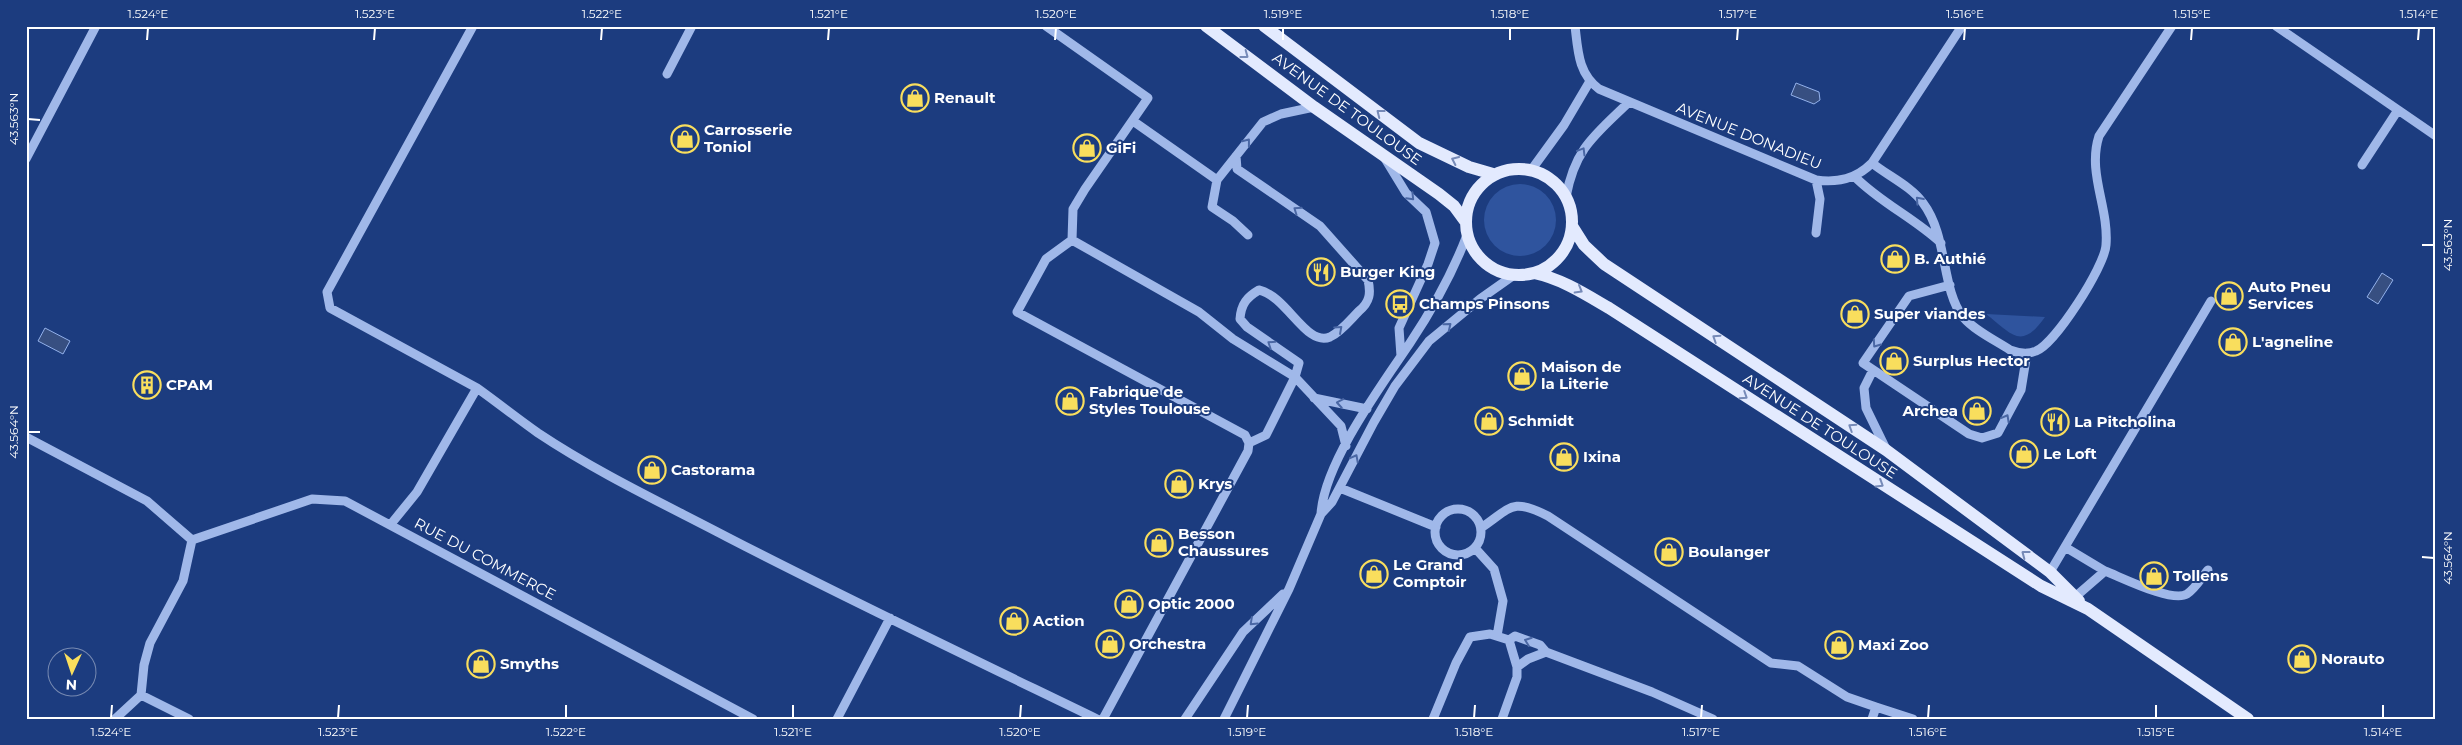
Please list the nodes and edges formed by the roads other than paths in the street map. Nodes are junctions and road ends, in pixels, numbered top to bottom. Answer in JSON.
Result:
{"nodes":[{"id":1,"x":96,"y":26,"type":"edge"},
{"id":2,"x":473,"y":26,"type":"edge"},
{"id":3,"x":692,"y":26,"type":"edge"},
{"id":4,"x":1046,"y":26,"type":"edge"},
{"id":5,"x":1206,"y":26,"type":"edge"},
{"id":6,"x":1264,"y":26,"type":"edge"},
{"id":7,"x":1576,"y":26,"type":"edge"},
{"id":8,"x":1962,"y":26,"type":"edge"},
{"id":9,"x":2172,"y":26,"type":"edge"},
{"id":10,"x":2276,"y":26,"type":"edge"},
{"id":11,"x":667,"y":74,"type":"dead end"},
{"id":12,"x":1590,"y":82,"type":"junction"},
{"id":13,"x":1629,"y":102,"type":"junction"},
{"id":14,"x":1314,"y":107,"type":"junction"},
{"id":15,"x":2398,"y":110,"type":"junction"},
{"id":16,"x":1133,"y":121,"type":"junction"},
{"id":17,"x":2436,"y":136,"type":"edge"},
{"id":18,"x":1236,"y":156,"type":"junction"},
{"id":19,"x":1383,"y":156,"type":"junction"},
{"id":20,"x":26,"y":159,"type":"edge"},
{"id":21,"x":1872,"y":162,"type":"junction"},
{"id":22,"x":2362,"y":165,"type":"dead end"},
{"id":23,"x":1532,"y":169,"type":"junction"},
{"id":24,"x":1493,"y":174,"type":"junction"},
{"id":25,"x":1855,"y":177,"type":"junction"},
{"id":26,"x":1217,"y":180,"type":"junction"},
{"id":27,"x":1816,"y":180,"type":"junction"},
{"id":28,"x":1566,"y":197,"type":"junction"},
{"id":29,"x":1465,"y":220,"type":"junction"},
{"id":30,"x":1572,"y":226,"type":"junction"},
{"id":31,"x":1816,"y":233,"type":"dead end"},
{"id":32,"x":1248,"y":235,"type":"dead end"},
{"id":33,"x":1467,"y":235,"type":"junction"},
{"id":34,"x":1072,"y":240,"type":"junction"},
{"id":35,"x":1941,"y":243,"type":"junction"},
{"id":36,"x":1534,"y":273,"type":"junction"},
{"id":37,"x":1514,"y":275,"type":"junction"},
{"id":38,"x":1950,"y":285,"type":"junction"},
{"id":39,"x":2211,"y":300,"type":"dead end"},
{"id":40,"x":2027,"y":353,"type":"junction"},
{"id":41,"x":1401,"y":356,"type":"junction"},
{"id":42,"x":1873,"y":370,"type":"junction"},
{"id":43,"x":1295,"y":377,"type":"junction"},
{"id":44,"x":477,"y":388,"type":"junction"},
{"id":45,"x":1314,"y":398,"type":"junction"},
{"id":46,"x":1367,"y":409,"type":"junction"},
{"id":47,"x":26,"y":437,"type":"edge"},
{"id":48,"x":1249,"y":443,"type":"junction"},
{"id":49,"x":1346,"y":446,"type":"junction"},
{"id":50,"x":1886,"y":450,"type":"junction"},
{"id":51,"x":1340,"y":488,"type":"junction"},
{"id":52,"x":1321,"y":514,"type":"junction"},
{"id":53,"x":391,"y":524,"type":"junction"},
{"id":54,"x":1436,"y":527,"type":"junction"},
{"id":55,"x":1481,"y":528,"type":"junction"},
{"id":56,"x":192,"y":540,"type":"junction"},
{"id":57,"x":2065,"y":547,"type":"junction"},
{"id":58,"x":1475,"y":548,"type":"junction"},
{"id":59,"x":2208,"y":570,"type":"dead end"},
{"id":60,"x":2105,"y":571,"type":"junction"},
{"id":61,"x":2050,"y":572,"type":"junction"},
{"id":62,"x":1288,"y":589,"type":"junction"},
{"id":63,"x":2075,"y":597,"type":"junction"},
{"id":64,"x":2088,"y":609,"type":"junction"},
{"id":65,"x":890,"y":618,"type":"junction"},
{"id":66,"x":1497,"y":636,"type":"junction"},
{"id":67,"x":1509,"y":640,"type":"junction"},
{"id":68,"x":1546,"y":652,"type":"junction"},
{"id":69,"x":1517,"y":667,"type":"junction"},
{"id":70,"x":141,"y":695,"type":"junction"},
{"id":71,"x":1876,"y":708,"type":"junction"},
{"id":72,"x":115,"y":719,"type":"edge"},
{"id":73,"x":189,"y":719,"type":"edge"},
{"id":74,"x":753,"y":719,"type":"edge"},
{"id":75,"x":837,"y":719,"type":"edge"},
{"id":76,"x":1097,"y":719,"type":"edge"},
{"id":77,"x":1103,"y":719,"type":"edge"},
{"id":78,"x":1185,"y":719,"type":"edge"},
{"id":79,"x":1224,"y":719,"type":"edge"},
{"id":80,"x":1433,"y":719,"type":"edge"},
{"id":81,"x":1502,"y":719,"type":"edge"},
{"id":82,"x":1713,"y":719,"type":"edge"},
{"id":83,"x":1872,"y":719,"type":"edge"},
{"id":84,"x":1913,"y":719,"type":"edge"},
{"id":85,"x":2248,"y":719,"type":"edge"}],
"edges":[{"from":1,"to":20,"type":"street"},
{"from":2,"to":44,"type":"street"},
{"from":3,"to":11,"type":"street"},
{"from":4,"to":16,"type":"street"},
{"from":5,"to":14,"type":"main road","name":"AVENUE DE TOULOUSE","one_way":true},
{"from":24,"to":6,"type":"main road","name":"AVENUE DE TOULOUSE","one_way":true},
{"from":7,"to":12,"type":"street"},
{"from":8,"to":21,"type":"street"},
{"from":9,"to":40,"type":"street"},
{"from":10,"to":15,"type":"street"},
{"from":12,"to":13,"type":"street","name":"AVENUE DONADIEU"},
{"from":12,"to":23,"type":"street"},
{"from":13,"to":27,"type":"street","name":"AVENUE DONADIEU"},
{"from":28,"to":13,"type":"street","one_way":true},
{"from":18,"to":14,"type":"street","one_way":true},
{"from":14,"to":19,"type":"main road","name":"AVENUE DE TOULOUSE"},
{"from":15,"to":17,"type":"street"},
{"from":15,"to":22,"type":"street"},
{"from":16,"to":26,"type":"street"},
{"from":16,"to":34,"type":"street"},
{"from":18,"to":26,"type":"street"},
{"from":43,"to":18,"type":"street","one_way":true},
{"from":19,"to":29,"type":"main road","name":"AVENUE DE TOULOUSE"},
{"from":19,"to":41,"type":"street","one_way":true},
{"from":21,"to":25,"type":"street"},
{"from":35,"to":21,"type":"street","one_way":true},
{"from":23,"to":24,"type":"main road"},
{"from":23,"to":28,"type":"main road"},
{"from":24,"to":29,"type":"main road"},
{"from":25,"to":27,"type":"street","name":"AVENUE DONADIEU"},
{"from":25,"to":35,"type":"street"},
{"from":26,"to":32,"type":"street"},
{"from":27,"to":31,"type":"street"},
{"from":28,"to":30,"type":"main road"},
{"from":29,"to":33,"type":"main road"},
{"from":30,"to":36,"type":"main road"},
{"from":50,"to":30,"type":"main road","name":"AVENUE DE TOULOUSE","one_way":true},
{"from":33,"to":37,"type":"main road"},
{"from":33,"to":41,"type":"street"},
{"from":34,"to":43,"type":"street"},
{"from":34,"to":48,"type":"street"},
{"from":35,"to":38,"type":"street"},
{"from":36,"to":37,"type":"main road"},
{"from":36,"to":64,"type":"main road","name":"AVENUE DE TOULOUSE","one_way":true},
{"from":51,"to":37,"type":"street","one_way":true},
{"from":38,"to":40,"type":"street"},
{"from":38,"to":42,"type":"street","one_way":true},
{"from":39,"to":57,"type":"street"},
{"from":42,"to":40,"type":"street","one_way":true},
{"from":41,"to":46,"type":"street"},
{"from":42,"to":50,"type":"street"},
{"from":43,"to":45,"type":"street"},
{"from":43,"to":48,"type":"street"},
{"from":44,"to":53,"type":"street"},
{"from":44,"to":65,"type":"street"},
{"from":46,"to":45,"type":"street","one_way":true},
{"from":45,"to":49,"type":"street"},
{"from":46,"to":49,"type":"street"},
{"from":47,"to":56,"type":"street"},
{"from":48,"to":77,"type":"street"},
{"from":49,"to":52,"type":"street"},
{"from":61,"to":50,"type":"main road","name":"AVENUE DE TOULOUSE","one_way":true},
{"from":51,"to":52,"type":"street"},
{"from":51,"to":54,"type":"street"},
{"from":52,"to":62,"type":"street"},
{"from":53,"to":56,"type":"street","name":"RUE DU COMMERCE"},
{"from":53,"to":74,"type":"street","name":"RUE DU COMMERCE"},
{"from":54,"to":55,"type":"street"},
{"from":54,"to":58,"type":"street"},
{"from":55,"to":58,"type":"street"},
{"from":55,"to":71,"type":"street"},
{"from":56,"to":70,"type":"street"},
{"from":57,"to":60,"type":"street"},
{"from":57,"to":61,"type":"street"},
{"from":58,"to":66,"type":"street"},
{"from":59,"to":60,"type":"street"},
{"from":60,"to":63,"type":"street"},
{"from":61,"to":63,"type":"main road","name":"AVENUE DE TOULOUSE"},
{"from":62,"to":78,"type":"street","one_way":true},
{"from":62,"to":79,"type":"street"},
{"from":63,"to":64,"type":"main road","name":"AVENUE DE TOULOUSE"},
{"from":64,"to":85,"type":"main road","name":"AVENUE DE TOULOUSE"},
{"from":65,"to":75,"type":"street"},
{"from":65,"to":76,"type":"street"},
{"from":66,"to":67,"type":"street"},
{"from":66,"to":80,"type":"street"},
{"from":68,"to":67,"type":"street","one_way":true},
{"from":67,"to":69,"type":"street"},
{"from":68,"to":69,"type":"street"},
{"from":68,"to":82,"type":"street"},
{"from":69,"to":81,"type":"street"},
{"from":70,"to":72,"type":"street"},
{"from":70,"to":73,"type":"street"},
{"from":71,"to":83,"type":"street"},
{"from":71,"to":84,"type":"street"}]}
